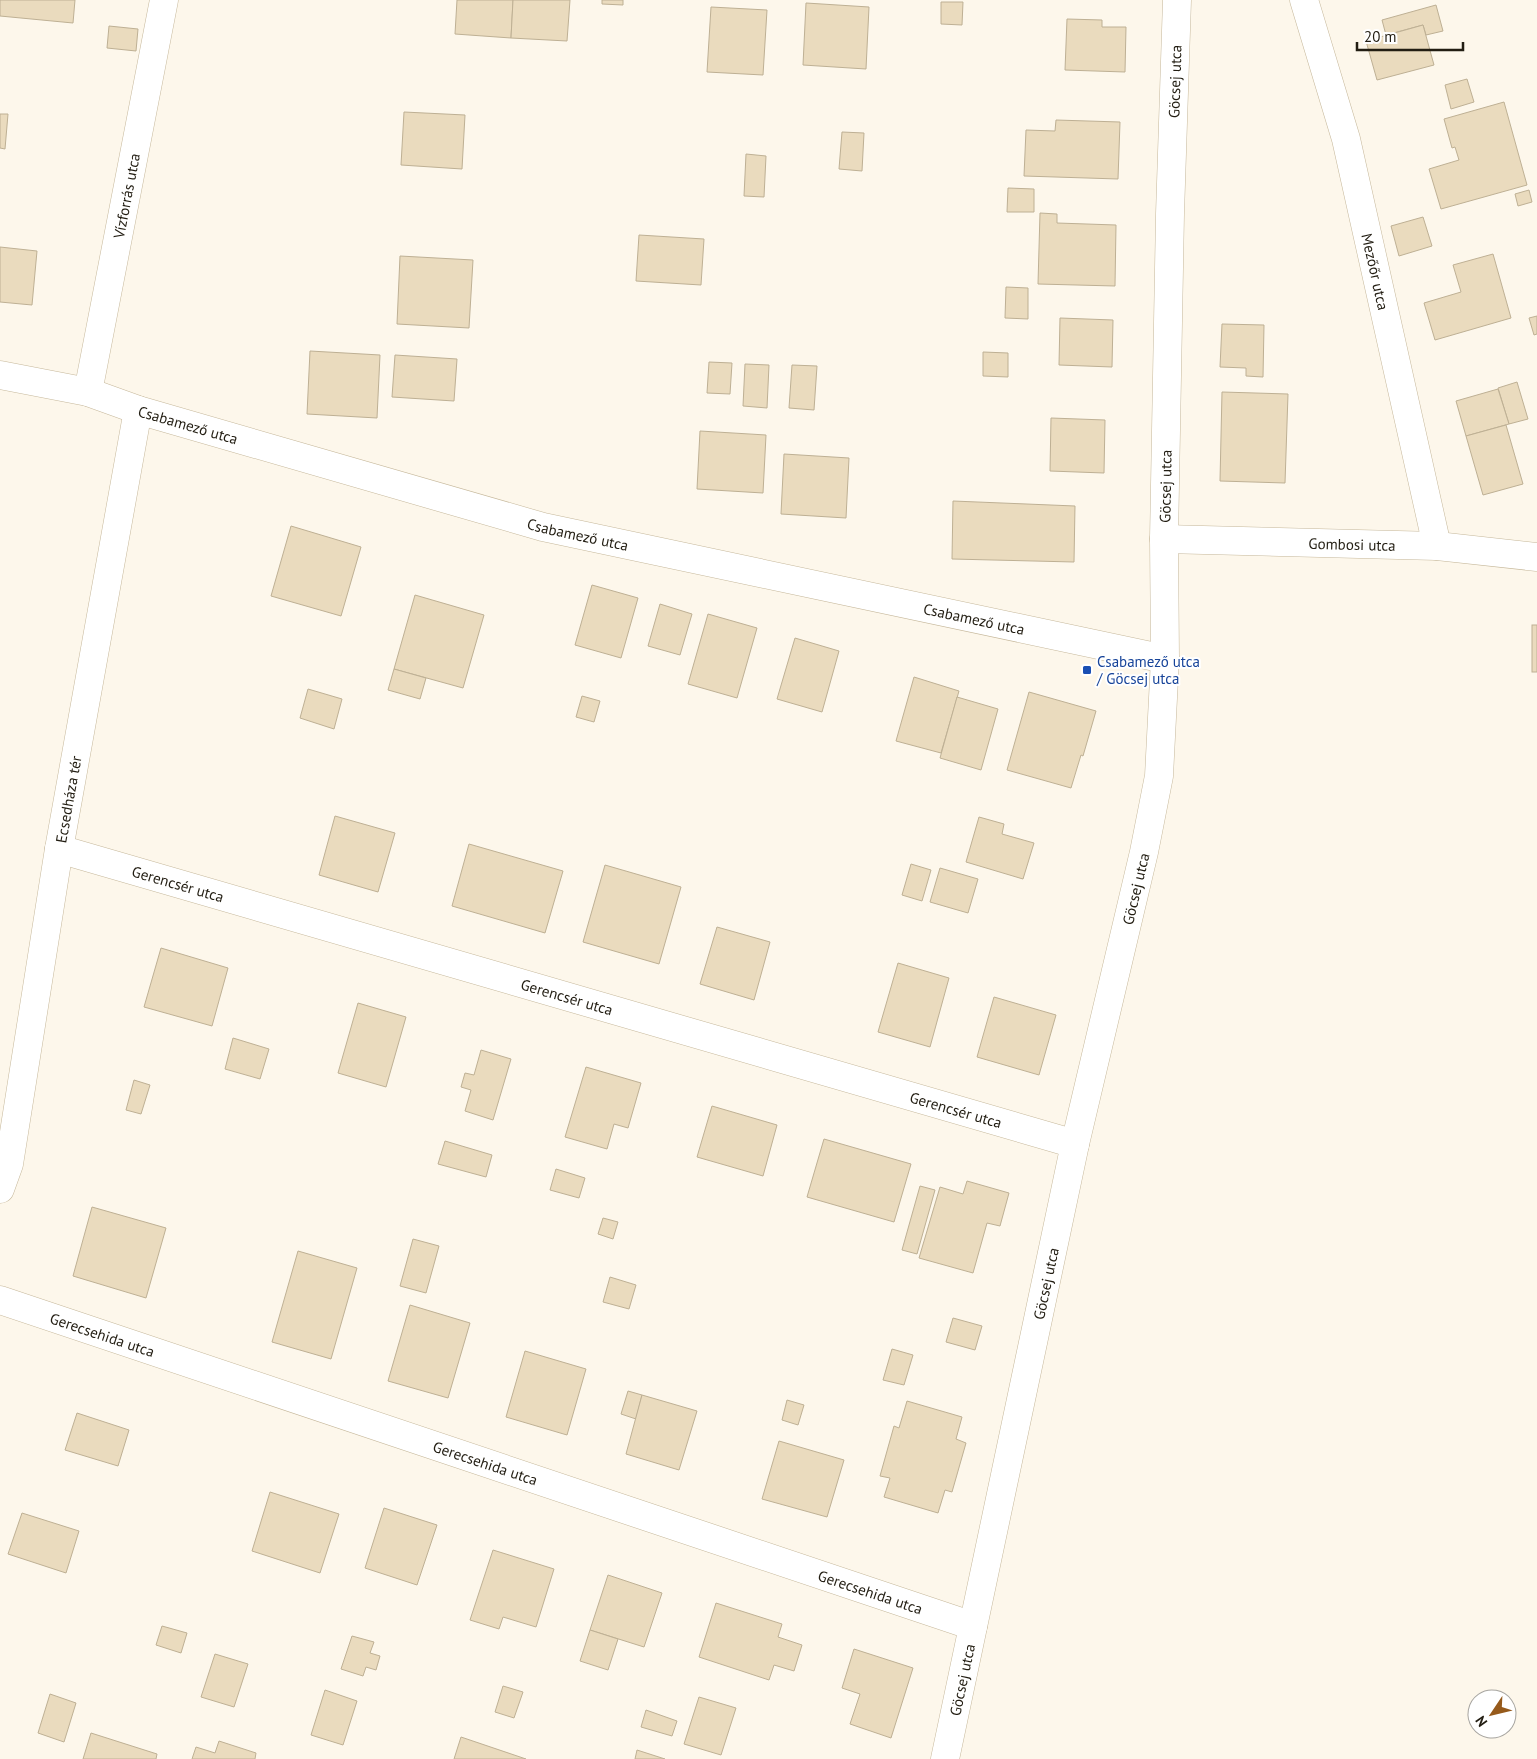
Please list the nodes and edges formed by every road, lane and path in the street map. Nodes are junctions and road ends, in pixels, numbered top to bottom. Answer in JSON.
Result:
{"nodes":[{"id":1,"x":164,"y":0,"type":"edge"},
{"id":2,"x":1177,"y":0,"type":"edge"},
{"id":3,"x":1304,"y":0,"type":"edge"},
{"id":4,"x":0,"y":375,"type":"edge"},
{"id":5,"x":88,"y":392,"type":"junction"},
{"id":6,"x":138,"y":410,"type":"junction"},
{"id":7,"x":1164,"y":539,"type":"junction"},
{"id":8,"x":1436,"y":546,"type":"junction"},
{"id":9,"x":1537,"y":557,"type":"edge"},
{"id":10,"x":1165,"y":658,"type":"junction"},
{"id":11,"x":59,"y":849,"type":"junction"},
{"id":12,"x":1075,"y":1144,"type":"junction"},
{"id":13,"x":0,"y":1189,"type":"edge"},
{"id":14,"x":0,"y":1300,"type":"edge"},
{"id":15,"x":973,"y":1626,"type":"junction"},
{"id":16,"x":945,"y":1759,"type":"edge"}],
"edges":[{"from":1,"to":5,"type":"street","name":"Vízforrás utca"},
{"from":2,"to":7,"type":"street","name":"Göcsej utca"},
{"from":3,"to":8,"type":"street","name":"Mezőőr utca"},
{"from":4,"to":5,"type":"street","name":"Csabamező utca"},
{"from":5,"to":6,"type":"street","name":"Csabamező utca"},
{"from":6,"to":10,"type":"street","name":"Csabamező utca"},
{"from":6,"to":11,"type":"street","name":"Ecsedháza tér"},
{"from":7,"to":8,"type":"street","name":"Gombosi utca"},
{"from":7,"to":10,"type":"street","name":"Göcsej utca"},
{"from":8,"to":9,"type":"street","name":"Gombosi utca"},
{"from":10,"to":12,"type":"street","name":"Göcsej utca"},
{"from":11,"to":12,"type":"street","name":"Gerencsér utca"},
{"from":11,"to":13,"type":"street","name":"Ecsedháza tér"},
{"from":12,"to":15,"type":"street","name":"Göcsej utca"},
{"from":14,"to":15,"type":"street","name":"Gerecsehida utca"},
{"from":15,"to":16,"type":"street","name":"Göcsej utca"}]}
